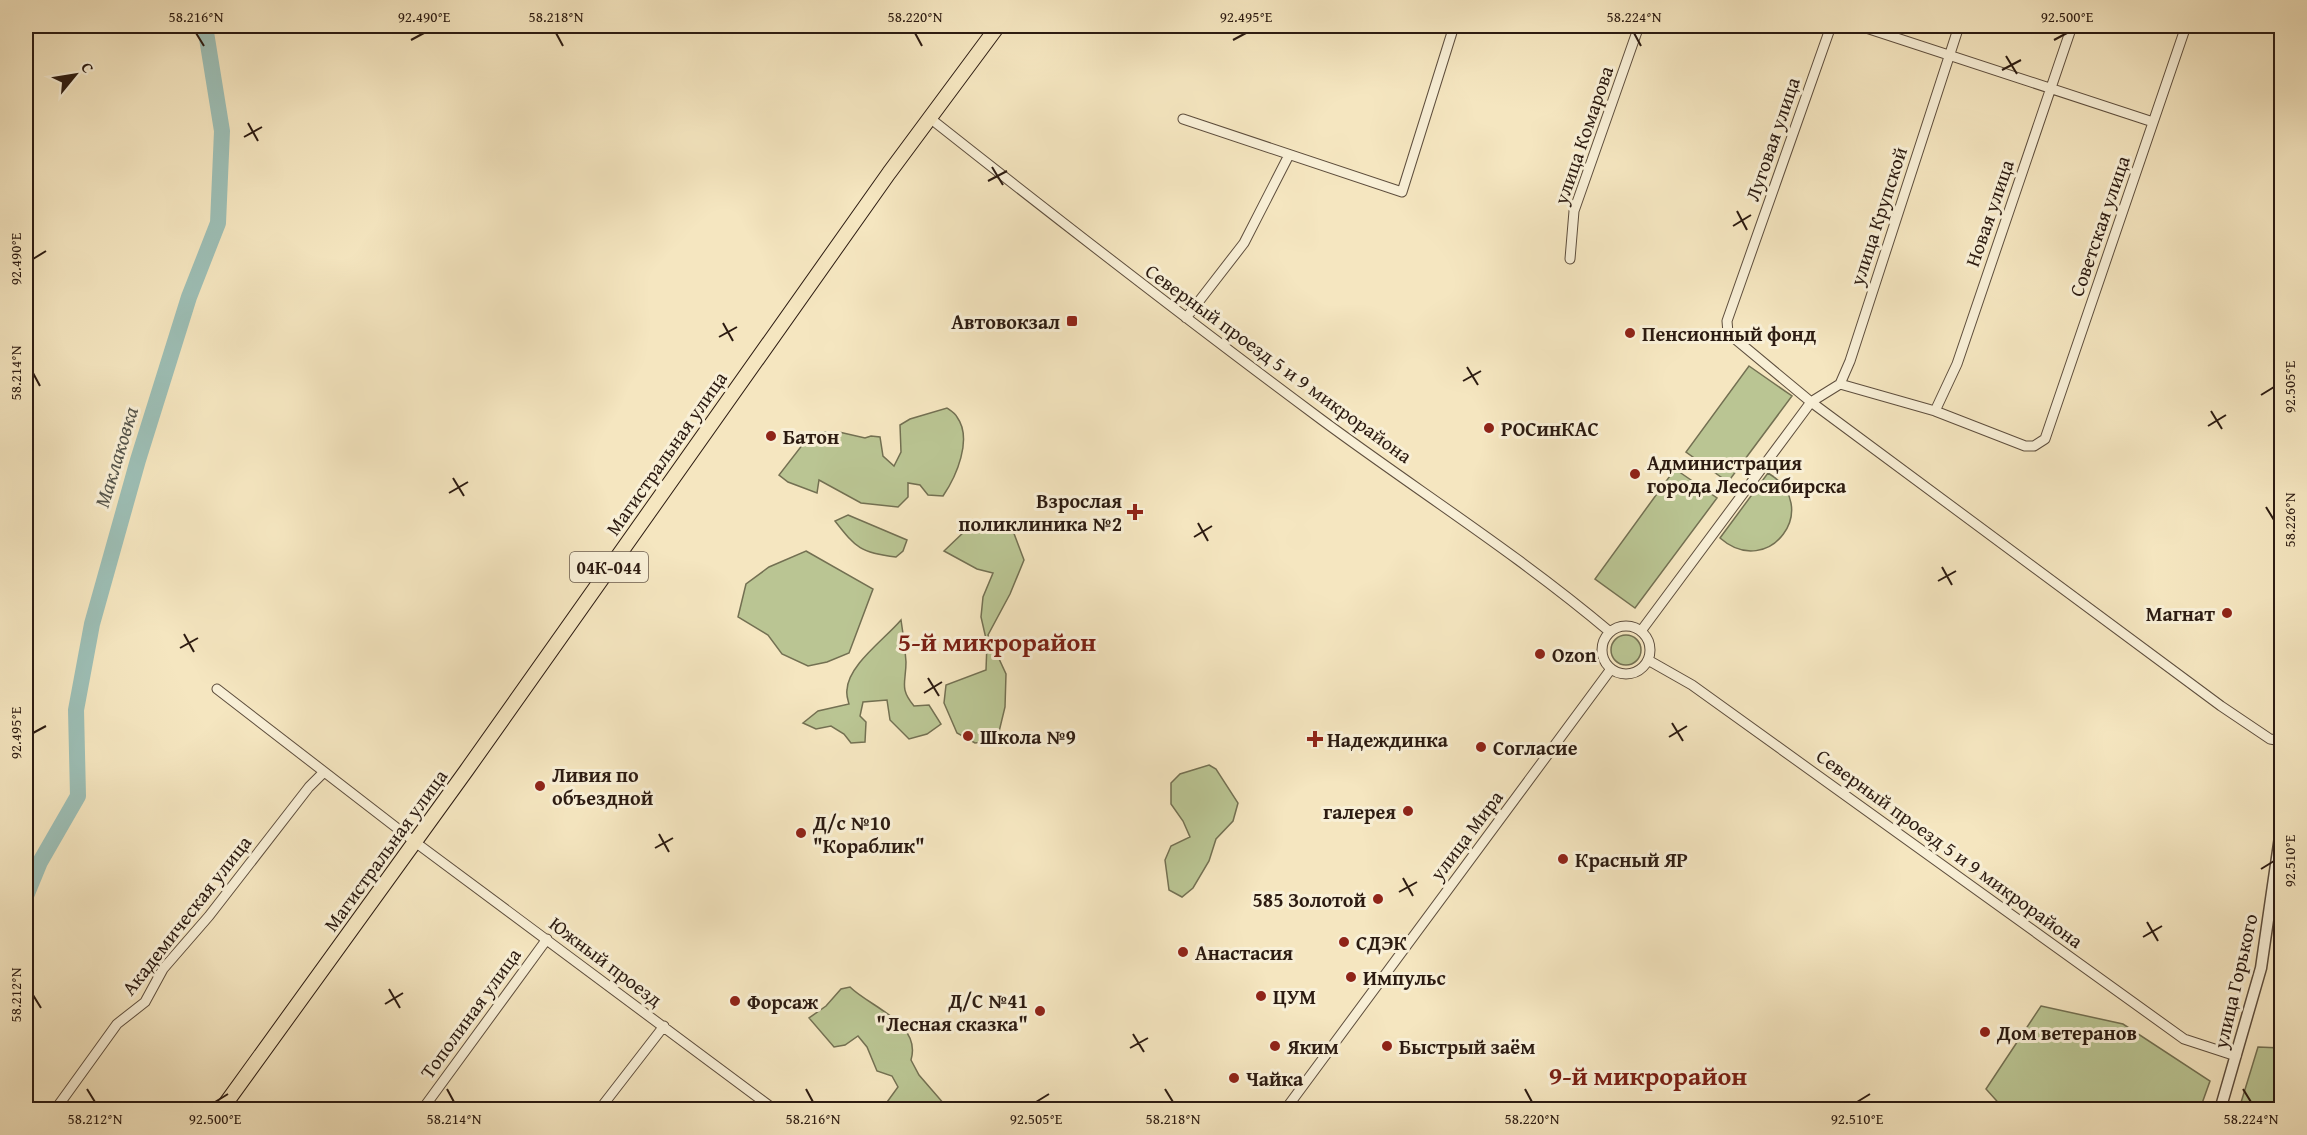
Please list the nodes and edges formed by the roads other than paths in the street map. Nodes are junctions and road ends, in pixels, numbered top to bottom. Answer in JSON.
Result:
{"nodes":[{"id":1,"x":998,"y":26,"type":"edge"},
{"id":2,"x":1454,"y":26,"type":"edge"},
{"id":3,"x":1639,"y":26,"type":"edge"},
{"id":4,"x":1831,"y":26,"type":"edge"},
{"id":5,"x":1860,"y":26,"type":"edge"},
{"id":6,"x":1959,"y":26,"type":"edge"},
{"id":7,"x":2072,"y":26,"type":"edge"},
{"id":8,"x":2186,"y":26,"type":"edge"},
{"id":9,"x":1949,"y":54,"type":"junction"},
{"id":10,"x":2051,"y":88,"type":"junction"},
{"id":11,"x":931,"y":119,"type":"junction"},
{"id":12,"x":1183,"y":119,"type":"dead end"},
{"id":13,"x":2153,"y":122,"type":"junction"},
{"id":14,"x":1289,"y":155,"type":"junction"},
{"id":15,"x":1570,"y":259,"type":"dead end"},
{"id":16,"x":1186,"y":318,"type":"junction"},
{"id":17,"x":1840,"y":384,"type":"junction"},
{"id":18,"x":1811,"y":402,"type":"junction"},
{"id":19,"x":1935,"y":411,"type":"junction"},
{"id":20,"x":1641,"y":631,"type":"junction"},
{"id":21,"x":1610,"y":632,"type":"junction"},
{"id":22,"x":1648,"y":660,"type":"junction"},
{"id":23,"x":1611,"y":669,"type":"junction"},
{"id":24,"x":217,"y":689,"type":"dead end"},
{"id":25,"x":2282,"y":741,"type":"edge"},
{"id":26,"x":324,"y":772,"type":"junction"},
{"id":27,"x":2282,"y":824,"type":"edge"},
{"id":28,"x":415,"y":842,"type":"junction"},
{"id":29,"x":547,"y":939,"type":"junction"},
{"id":30,"x":664,"y":1026,"type":"junction"},
{"id":31,"x":2236,"y":1056,"type":"junction"},
{"id":32,"x":55,"y":1110,"type":"edge"},
{"id":33,"x":221,"y":1110,"type":"edge"},
{"id":34,"x":422,"y":1110,"type":"edge"},
{"id":35,"x":599,"y":1110,"type":"edge"},
{"id":36,"x":775,"y":1110,"type":"edge"},
{"id":37,"x":1285,"y":1110,"type":"edge"},
{"id":38,"x":2220,"y":1110,"type":"edge"}],
"edges":[{"from":1,"to":11,"type":"main road","name":"Магистральная улица","number":"04К-044"},
{"from":2,"to":14,"type":"street"},
{"from":3,"to":15,"type":"street","name":"улица Комарова"},
{"from":4,"to":18,"type":"street","name":"Луговая улица"},
{"from":5,"to":9,"type":"street"},
{"from":6,"to":9,"type":"street","name":"улица Крупской"},
{"from":7,"to":10,"type":"street","name":"Новая улица"},
{"from":8,"to":13,"type":"street","name":"Советская улица"},
{"from":9,"to":10,"type":"street"},
{"from":9,"to":17,"type":"street","name":"улица Крупской"},
{"from":10,"to":13,"type":"street"},
{"from":10,"to":19,"type":"street","name":"Новая улица"},
{"from":11,"to":16,"type":"street","name":"Северный проезд 5 и 9 микрорайона"},
{"from":11,"to":28,"type":"main road","name":"Магистральная улица","number":"04К-044"},
{"from":12,"to":14,"type":"street"},
{"from":13,"to":19,"type":"street","name":"Советская улица"},
{"from":14,"to":16,"type":"street"},
{"from":16,"to":21,"type":"street","name":"Северный проезд 5 и 9 микрорайона"},
{"from":17,"to":18,"type":"street"},
{"from":17,"to":19,"type":"street"},
{"from":18,"to":20,"type":"street"},
{"from":18,"to":25,"type":"street"},
{"from":20,"to":21,"type":"street"},
{"from":20,"to":22,"type":"street"},
{"from":21,"to":23,"type":"street"},
{"from":22,"to":23,"type":"street"},
{"from":22,"to":31,"type":"street","name":"Северный проезд 5 и 9 микрорайона"},
{"from":23,"to":37,"type":"street","name":"улица Мира"},
{"from":24,"to":26,"type":"street","name":"Южный проезд"},
{"from":26,"to":28,"type":"street","name":"Южный проезд"},
{"from":26,"to":32,"type":"street","name":"Академическая улица"},
{"from":27,"to":31,"type":"street","name":"улица Горького"},
{"from":28,"to":29,"type":"street","name":"Южный проезд"},
{"from":28,"to":33,"type":"main road","name":"Магистральная улица","number":"04К-044"},
{"from":29,"to":30,"type":"street","name":"Южный проезд"},
{"from":29,"to":34,"type":"street","name":"Тополиная улица"},
{"from":30,"to":35,"type":"street"},
{"from":30,"to":36,"type":"street","name":"Южный проезд"},
{"from":31,"to":38,"type":"street","name":"улица Горького"}]}
